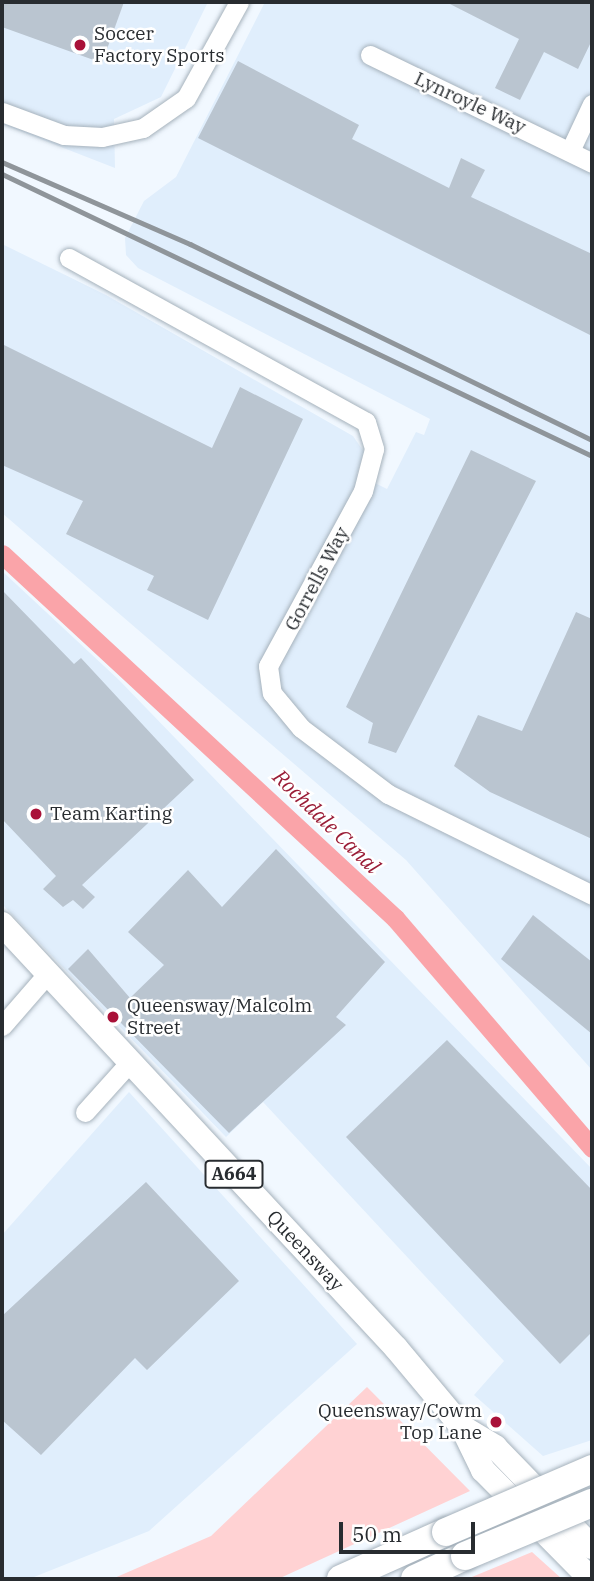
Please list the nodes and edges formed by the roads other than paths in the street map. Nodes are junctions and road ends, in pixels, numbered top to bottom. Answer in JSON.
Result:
{"nodes":[{"id":1,"x":239,"y":2,"type":"edge"},
{"id":2,"x":370,"y":55,"type":"dead end"},
{"id":3,"x":592,"y":104,"type":"edge"},
{"id":4,"x":2,"y":112,"type":"edge"},
{"id":5,"x":570,"y":151,"type":"junction"},
{"id":6,"x":592,"y":163,"type":"edge"},
{"id":7,"x":69,"y":258,"type":"dead end"},
{"id":8,"x":592,"y":895,"type":"edge"},
{"id":9,"x":2,"y":924,"type":"edge"},
{"id":10,"x":48,"y":973,"type":"junction"},
{"id":11,"x":2,"y":1026,"type":"edge"},
{"id":12,"x":130,"y":1062,"type":"junction"},
{"id":13,"x":85,"y":1112,"type":"dead end"},
{"id":14,"x":462,"y":1427,"type":"junction"},
{"id":15,"x":592,"y":1469,"type":"edge"},
{"id":16,"x":592,"y":1503,"type":"edge"},
{"id":17,"x":592,"y":1547,"type":"edge"},
{"id":18,"x":341,"y":1579,"type":"edge"},
{"id":19,"x":415,"y":1579,"type":"edge"},
{"id":20,"x":591,"y":1579,"type":"edge"}],
"edges":[{"from":1,"to":4,"type":"street"},
{"from":2,"to":5,"type":"street","name":"Lynroyle Way"},
{"from":3,"to":5,"type":"street"},
{"from":5,"to":6,"type":"street","name":"Lynroyle Way"},
{"from":7,"to":8,"type":"street","name":"Gorrells Way"},
{"from":9,"to":10,"type":"main road","name":"Queensway","number":"A664"},
{"from":10,"to":11,"type":"street"},
{"from":10,"to":12,"type":"main road","name":"Queensway","number":"A664"},
{"from":12,"to":13,"type":"street"},
{"from":12,"to":14,"type":"main road","name":"Queensway","number":"A664"},
{"from":14,"to":17,"type":"main road","name":"Queensway","number":"A664"},
{"from":14,"to":20,"type":"main road","name":"Queensway","number":"A664"},
{"from":15,"to":18,"type":"highway","bridge":true},
{"from":16,"to":19,"type":"highway","bridge":true}]}
